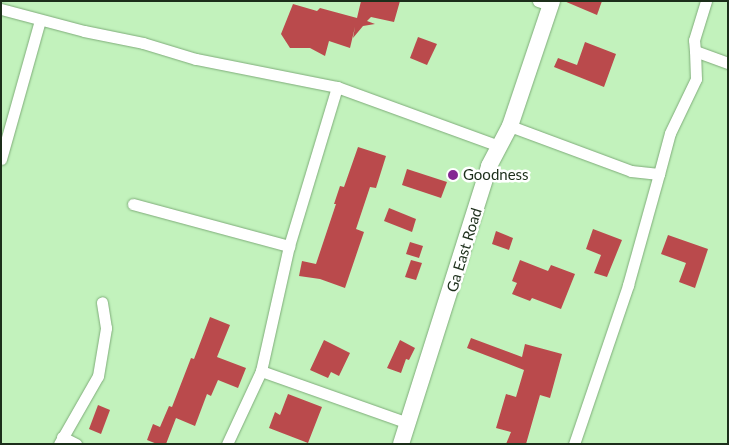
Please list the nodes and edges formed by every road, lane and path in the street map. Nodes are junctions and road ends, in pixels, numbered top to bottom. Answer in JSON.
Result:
{"nodes":[{"id":1,"x":706,"y":1,"type":"edge"},
{"id":2,"x":547,"y":3,"type":"edge"},
{"id":3,"x":1,"y":9,"type":"edge"},
{"id":4,"x":40,"y":20,"type":"junction"},
{"id":5,"x":695,"y":52,"type":"junction"},
{"id":6,"x":728,"y":63,"type":"edge"},
{"id":7,"x":337,"y":87,"type":"junction"},
{"id":8,"x":510,"y":126,"type":"junction"},
{"id":9,"x":499,"y":146,"type":"junction"},
{"id":10,"x":2,"y":157,"type":"edge"},
{"id":11,"x":659,"y":174,"type":"junction"},
{"id":12,"x":133,"y":204,"type":"dead end"},
{"id":13,"x":289,"y":246,"type":"junction"},
{"id":14,"x":102,"y":302,"type":"dead end"},
{"id":15,"x":261,"y":371,"type":"junction"},
{"id":16,"x":408,"y":423,"type":"junction"},
{"id":17,"x":61,"y":440,"type":"edge"},
{"id":18,"x":76,"y":444,"type":"edge"},
{"id":19,"x":227,"y":444,"type":"edge"},
{"id":20,"x":401,"y":444,"type":"edge"},
{"id":21,"x":574,"y":444,"type":"edge"}],
"edges":[{"from":1,"to":5,"type":"street"},
{"from":2,"to":8,"type":"street","name":"Ga East Road"},
{"from":3,"to":4,"type":"street"},
{"from":4,"to":7,"type":"street"},
{"from":4,"to":10,"type":"street"},
{"from":5,"to":6,"type":"street"},
{"from":5,"to":11,"type":"street"},
{"from":7,"to":9,"type":"street"},
{"from":7,"to":13,"type":"street"},
{"from":8,"to":9,"type":"street","name":"Ga East Road"},
{"from":8,"to":11,"type":"street"},
{"from":9,"to":16,"type":"street","name":"Ga East Road"},
{"from":11,"to":21,"type":"street"},
{"from":12,"to":13,"type":"street"},
{"from":13,"to":15,"type":"street"},
{"from":14,"to":17,"type":"street"},
{"from":15,"to":16,"type":"street"},
{"from":15,"to":19,"type":"street"},
{"from":16,"to":20,"type":"street","name":"Ga East Road"},
{"from":17,"to":18,"type":"street"}]}
